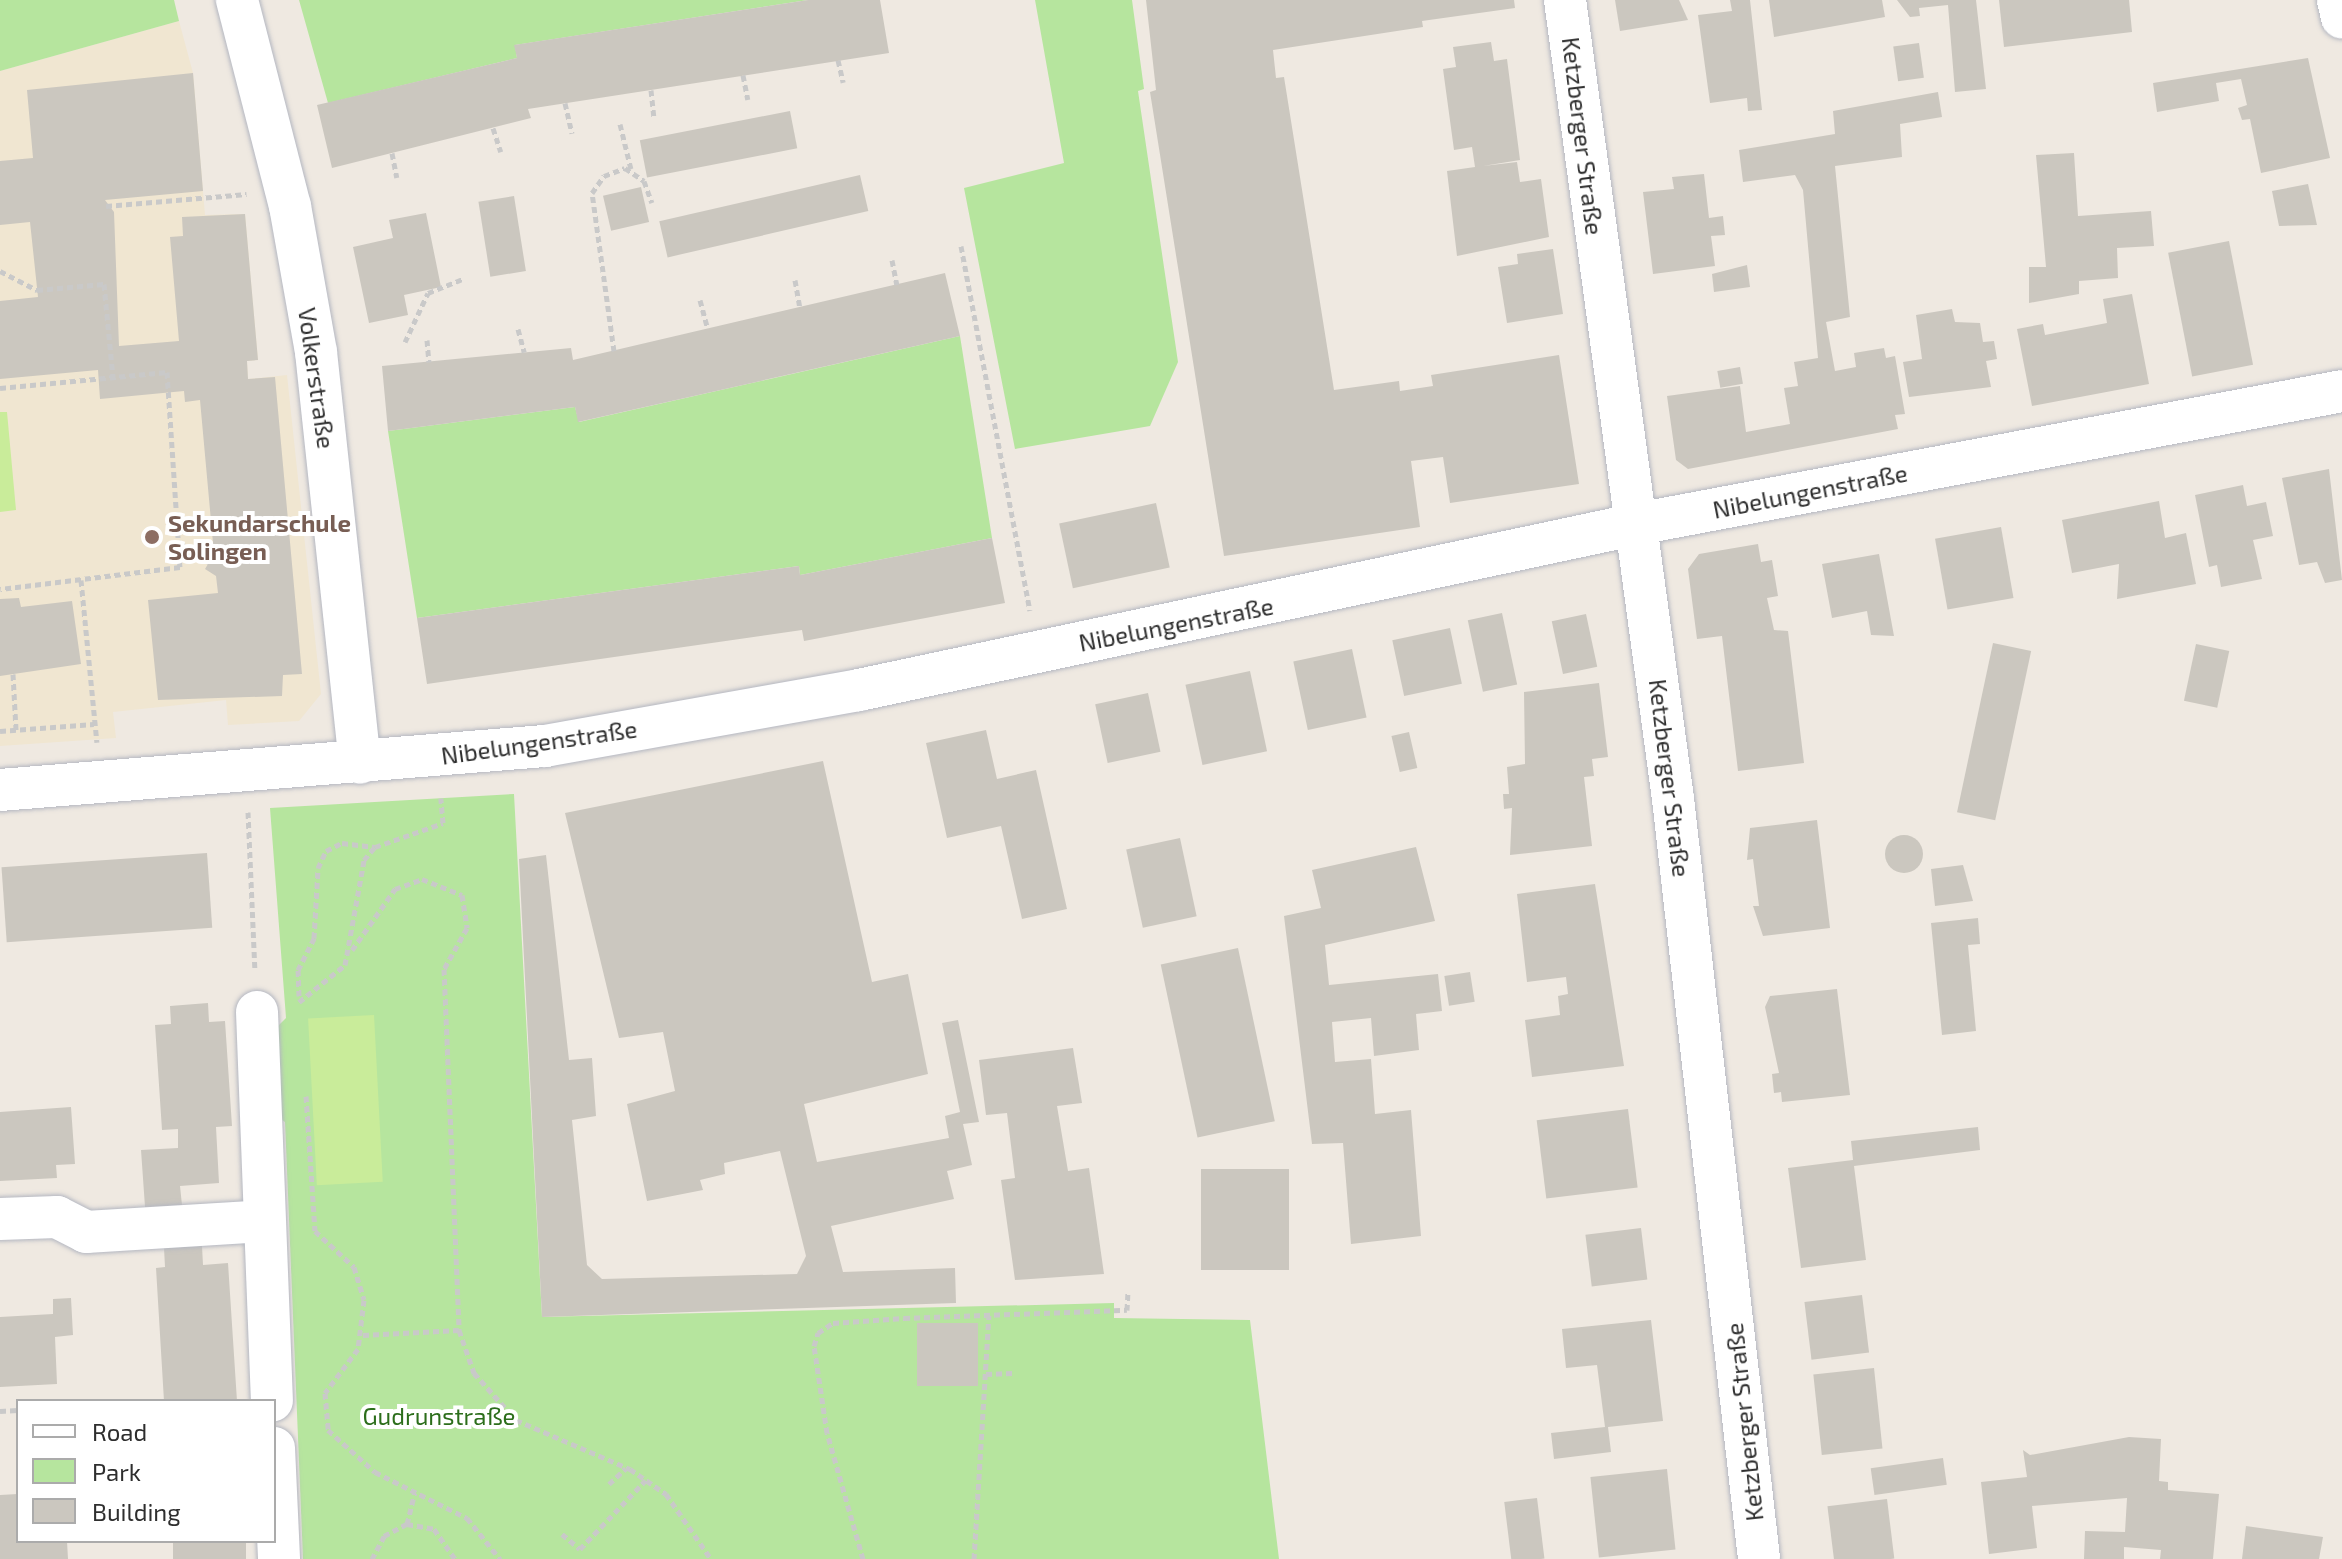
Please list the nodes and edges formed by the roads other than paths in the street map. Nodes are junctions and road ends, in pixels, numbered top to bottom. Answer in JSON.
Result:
{"nodes":[{"id":1,"x":237,"y":0,"type":"edge"},
{"id":2,"x":1565,"y":0,"type":"edge"},
{"id":3,"x":2338,"y":0,"type":"edge"},
{"id":4,"x":2342,"y":18,"type":"edge"},
{"id":5,"x":2342,"y":391,"type":"edge"},
{"id":6,"x":1637,"y":524,"type":"junction"},
{"id":7,"x":360,"y":763,"type":"junction"},
{"id":8,"x":0,"y":790,"type":"edge"},
{"id":9,"x":257,"y":1012,"type":"road end"},
{"id":10,"x":0,"y":1219,"type":"edge"},
{"id":11,"x":264,"y":1221,"type":"junction"},
{"id":12,"x":272,"y":1399,"type":"edge"},
{"id":13,"x":276,"y":1492,"type":"edge"},
{"id":14,"x":279,"y":1559,"type":"edge"},
{"id":15,"x":1759,"y":1559,"type":"edge"}],
"edges":[{"from":1,"to":7,"type":"street","name":"Volkerstraße"},
{"from":2,"to":6,"type":"street","name":"Ketzberger Straße"},
{"from":3,"to":4,"type":"street"},
{"from":5,"to":6,"type":"street","name":"Nibelungenstraße"},
{"from":6,"to":7,"type":"street","name":"Nibelungenstraße"},
{"from":6,"to":15,"type":"street","name":"Ketzberger Straße"},
{"from":7,"to":8,"type":"street","name":"Nibelungenstraße"},
{"from":9,"to":11,"type":"street"},
{"from":10,"to":11,"type":"street"},
{"from":11,"to":12,"type":"street"},
{"from":13,"to":14,"type":"street"}]}
